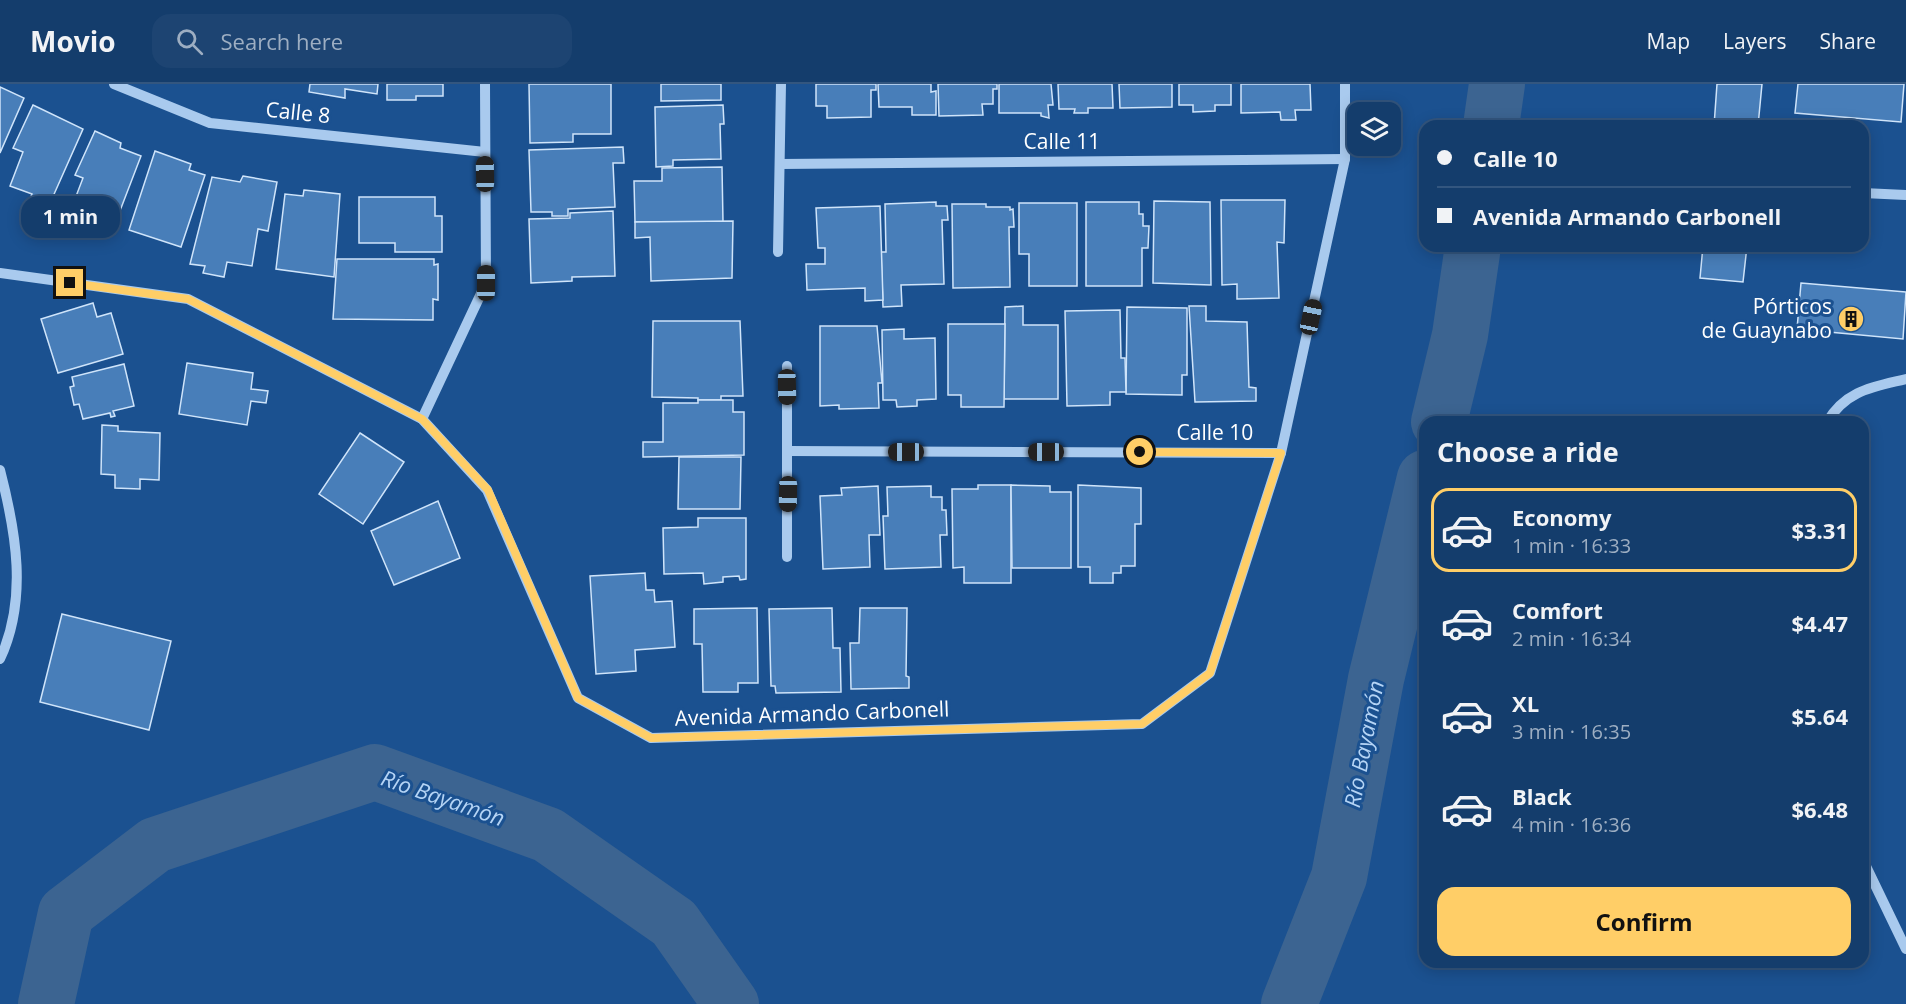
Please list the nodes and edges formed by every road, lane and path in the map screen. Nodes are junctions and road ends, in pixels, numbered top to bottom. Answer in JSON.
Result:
{"nodes":[{"id":1,"x":114,"y":84,"type":"edge"},
{"id":2,"x":485,"y":84,"type":"edge"},
{"id":3,"x":780,"y":84,"type":"edge"},
{"id":4,"x":1345,"y":84,"type":"edge"},
{"id":5,"x":485,"y":152,"type":"junction"},
{"id":6,"x":1345,"y":159,"type":"junction"},
{"id":7,"x":780,"y":164,"type":"junction"},
{"id":8,"x":1869,"y":193,"type":"edge"},
{"id":9,"x":1906,"y":195,"type":"edge"},
{"id":10,"x":778,"y":252,"type":"dead end"},
{"id":11,"x":0,"y":273,"type":"edge"},
{"id":12,"x":787,"y":366,"type":"dead end"},
{"id":13,"x":1906,"y":379,"type":"edge"},
{"id":14,"x":1830,"y":416,"type":"edge"},
{"id":15,"x":422,"y":419,"type":"junction"},
{"id":16,"x":788,"y":451,"type":"junction"},
{"id":17,"x":1281,"y":453,"type":"junction"},
{"id":18,"x":0,"y":470,"type":"edge"},
{"id":19,"x":787,"y":557,"type":"dead end"},
{"id":20,"x":0,"y":659,"type":"edge"},
{"id":21,"x":1869,"y":872,"type":"edge"},
{"id":22,"x":1906,"y":949,"type":"edge"}],
"edges":[{"from":1,"to":5,"type":"street","name":"Calle 8"},
{"from":2,"to":5,"type":"street"},
{"from":3,"to":7,"type":"street"},
{"from":4,"to":6,"type":"street","name":"Avenida Armando Carbonell"},
{"from":5,"to":15,"type":"street"},
{"from":6,"to":7,"type":"street","name":"Calle 11"},
{"from":6,"to":17,"type":"street","name":"Avenida Armando Carbonell"},
{"from":7,"to":10,"type":"street"},
{"from":8,"to":9,"type":"street"},
{"from":11,"to":15,"type":"street","name":"Avenida Armando Carbonell"},
{"from":12,"to":16,"type":"street"},
{"from":13,"to":14,"type":"street"},
{"from":15,"to":17,"type":"street","name":"Avenida Armando Carbonell"},
{"from":16,"to":17,"type":"street","name":"Calle 10"},
{"from":16,"to":19,"type":"street"},
{"from":18,"to":20,"type":"street"},
{"from":21,"to":22,"type":"street"}]}
